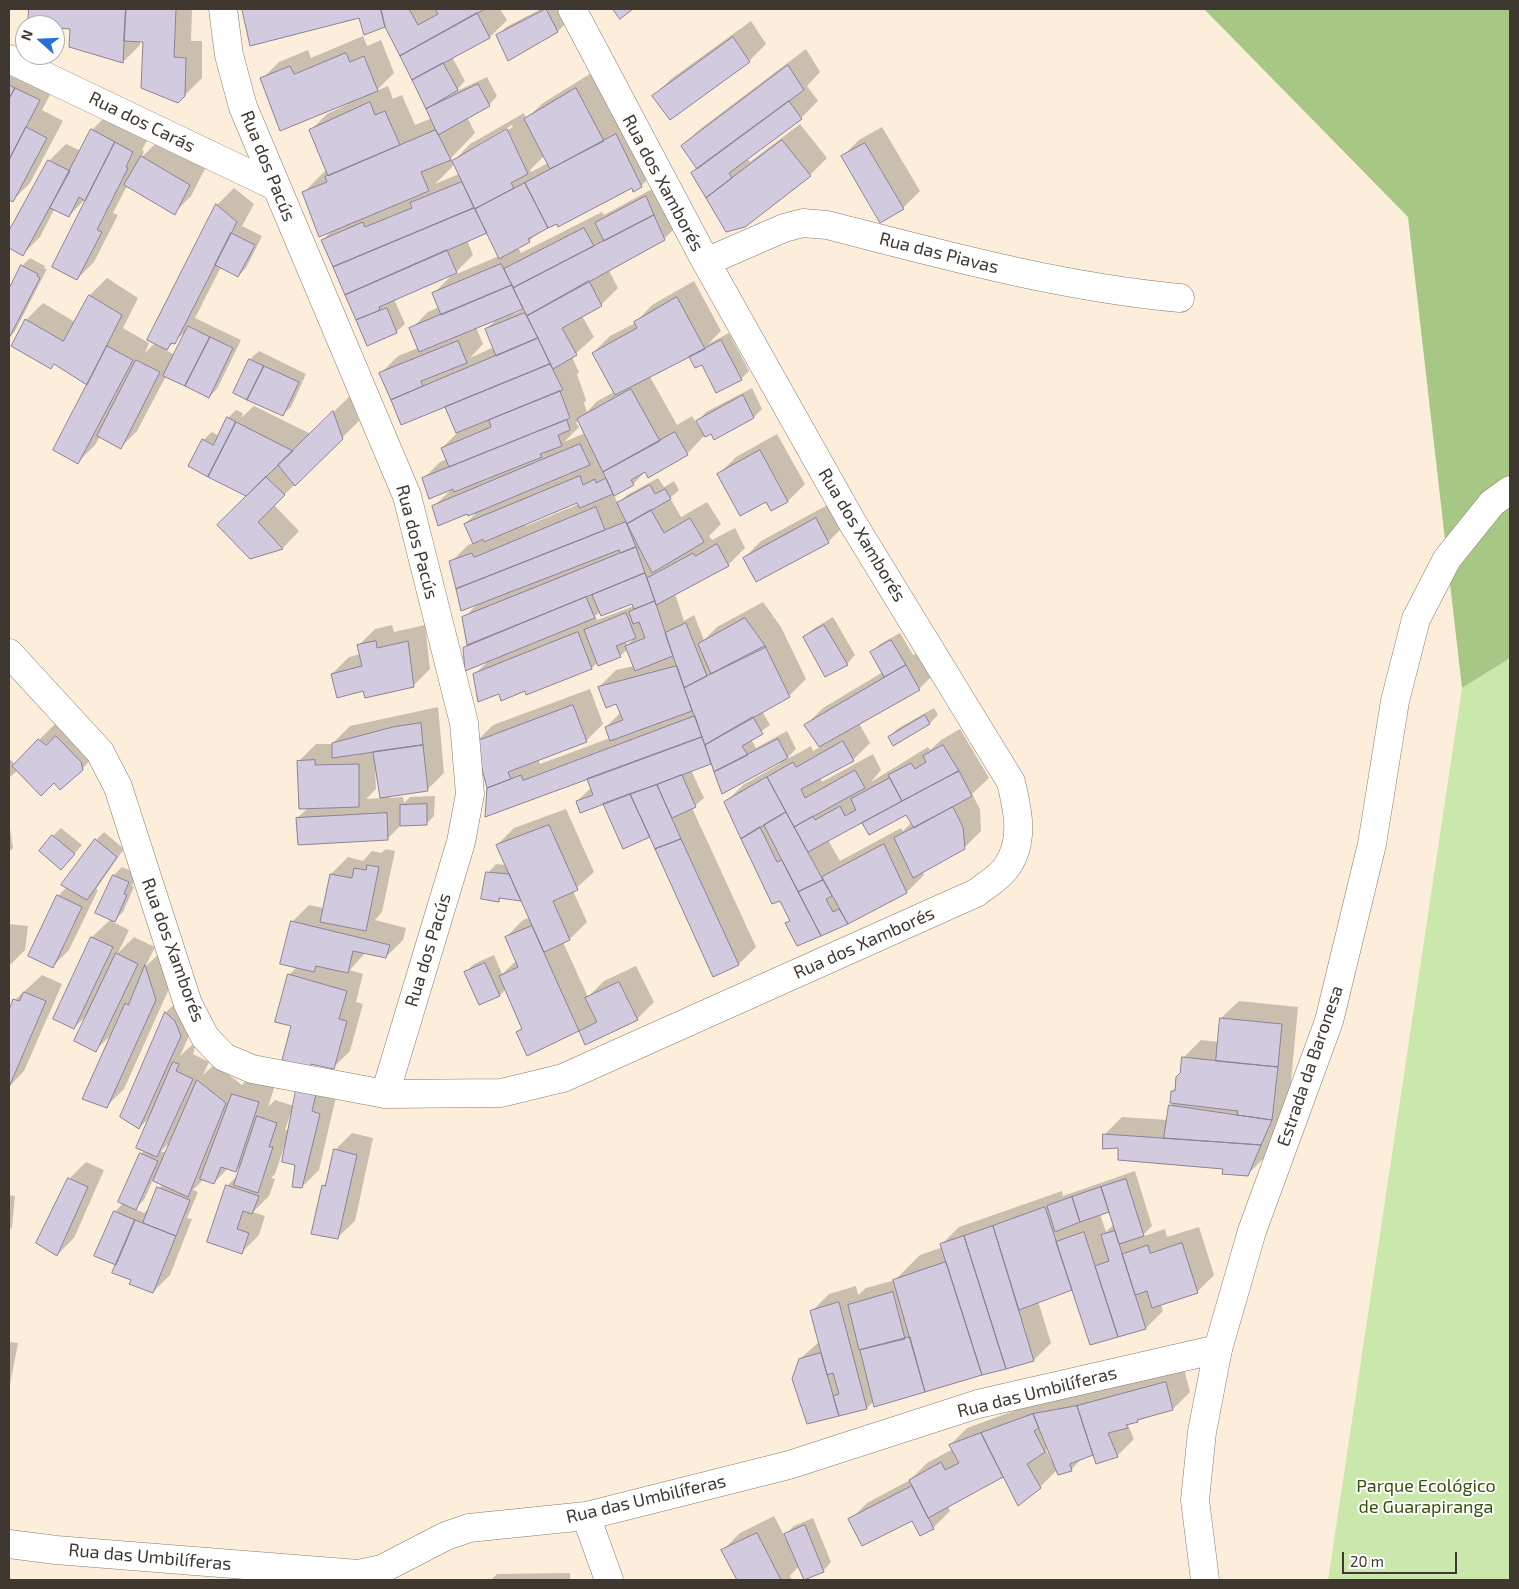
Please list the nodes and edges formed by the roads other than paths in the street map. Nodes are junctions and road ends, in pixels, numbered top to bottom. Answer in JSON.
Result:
{"nodes":[{"id":1,"x":223,"y":9,"type":"edge"},
{"id":2,"x":572,"y":9,"type":"edge"},
{"id":3,"x":9,"y":59,"type":"edge"},
{"id":4,"x":275,"y":186,"type":"junction"},
{"id":5,"x":706,"y":262,"type":"junction"},
{"id":6,"x":1180,"y":298,"type":"dead end"},
{"id":7,"x":1510,"y":490,"type":"edge"},
{"id":8,"x":9,"y":653,"type":"edge"},
{"id":9,"x":385,"y":1094,"type":"junction"},
{"id":10,"x":1218,"y":1349,"type":"junction"},
{"id":11,"x":586,"y":1516,"type":"junction"},
{"id":12,"x":9,"y":1544,"type":"edge"},
{"id":13,"x":609,"y":1580,"type":"edge"},
{"id":14,"x":1206,"y":1580,"type":"edge"}],
"edges":[{"from":1,"to":4,"type":"street","name":"Rua dos Pacús"},
{"from":2,"to":5,"type":"street","name":"Rua dos Xamborés"},
{"from":3,"to":4,"type":"street","name":"Rua dos Carás"},
{"from":4,"to":9,"type":"street","name":"Rua dos Pacús"},
{"from":5,"to":6,"type":"street","name":"Rua das Piavas"},
{"from":5,"to":9,"type":"street","name":"Rua dos Xamborés"},
{"from":7,"to":10,"type":"street","name":"Estrada da Baronesa"},
{"from":8,"to":9,"type":"street","name":"Rua dos Xamborés"},
{"from":10,"to":11,"type":"street","name":"Rua das Umbilíferas"},
{"from":10,"to":14,"type":"street","name":"Estrada da Baronesa"},
{"from":11,"to":12,"type":"street","name":"Rua das Umbilíferas"},
{"from":11,"to":13,"type":"street"}]}
